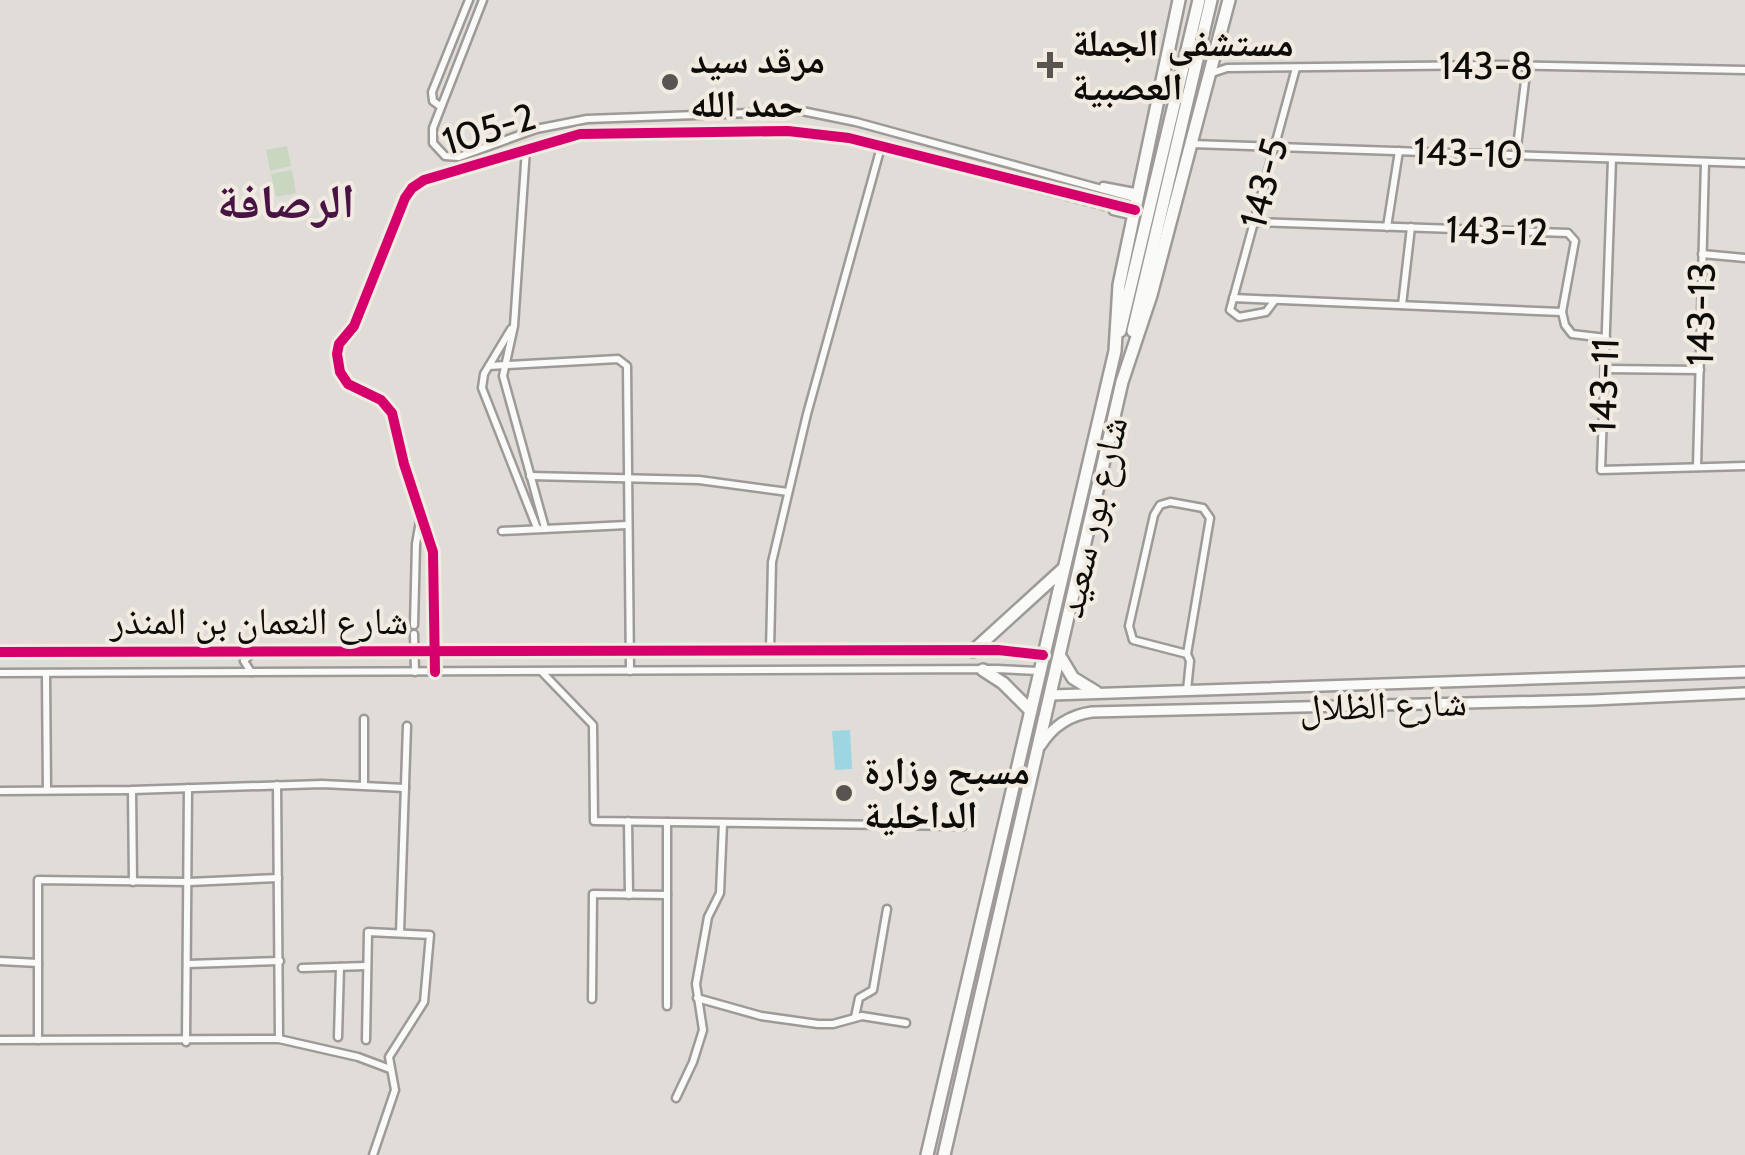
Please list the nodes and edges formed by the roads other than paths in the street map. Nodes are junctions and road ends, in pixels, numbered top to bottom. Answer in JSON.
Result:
{"nodes":[{"id":1,"x":469,"y":0,"type":"edge"},
{"id":2,"x":483,"y":0,"type":"edge"},
{"id":3,"x":1179,"y":0,"type":"edge"},
{"id":4,"x":1199,"y":0,"type":"edge"},
{"id":5,"x":1211,"y":0,"type":"edge"},
{"id":6,"x":1230,"y":0,"type":"edge"},
{"id":7,"x":1215,"y":56,"type":"junction"},
{"id":8,"x":1526,"y":65,"type":"junction"},
{"id":9,"x":1227,"y":68,"type":"junction"},
{"id":10,"x":1296,"y":68,"type":"junction"},
{"id":11,"x":1745,"y":70,"type":"edge"},
{"id":12,"x":1210,"y":75,"type":"junction"},
{"id":13,"x":440,"y":106,"type":"junction"},
{"id":14,"x":1191,"y":144,"type":"junction"},
{"id":15,"x":881,"y":146,"type":"junction"},
{"id":16,"x":1273,"y":146,"type":"junction"},
{"id":17,"x":526,"y":149,"type":"junction"},
{"id":18,"x":1398,"y":151,"type":"junction"},
{"id":19,"x":1516,"y":155,"type":"junction"},
{"id":20,"x":1612,"y":158,"type":"junction"},
{"id":21,"x":1705,"y":162,"type":"junction"},
{"id":22,"x":1745,"y":163,"type":"edge"},
{"id":23,"x":1031,"y":186,"type":"tunnel mouth"},
{"id":24,"x":1137,"y":204,"type":"junction"},
{"id":25,"x":1114,"y":208,"type":"tunnel mouth"},
{"id":26,"x":1253,"y":222,"type":"junction"},
{"id":27,"x":1387,"y":227,"type":"junction"},
{"id":28,"x":1411,"y":228,"type":"junction"},
{"id":29,"x":1702,"y":254,"type":"junction"},
{"id":30,"x":1745,"y":258,"type":"edge"},
{"id":31,"x":1233,"y":298,"type":"junction"},
{"id":32,"x":1275,"y":300,"type":"junction"},
{"id":33,"x":1402,"y":305,"type":"junction"},
{"id":34,"x":1562,"y":312,"type":"junction"},
{"id":35,"x":514,"y":318,"type":"junction"},
{"id":36,"x":1606,"y":338,"type":"junction"},
{"id":37,"x":1115,"y":352,"type":"junction"},
{"id":38,"x":1128,"y":360,"type":"junction"},
{"id":39,"x":504,"y":365,"type":"junction"},
{"id":40,"x":490,"y":366,"type":"junction"},
{"id":41,"x":1604,"y":370,"type":"junction"},
{"id":42,"x":1700,"y":370,"type":"junction"},
{"id":43,"x":1745,"y":466,"type":"edge"},
{"id":44,"x":1698,"y":467,"type":"junction"},
{"id":45,"x":530,"y":476,"type":"junction"},
{"id":46,"x":628,"y":478,"type":"junction"},
{"id":47,"x":788,"y":492,"type":"junction"},
{"id":48,"x":420,"y":520,"type":"junction"},
{"id":49,"x":627,"y":525,"type":"junction"},
{"id":50,"x":542,"y":528,"type":"junction"},
{"id":51,"x":502,"y":531,"type":"dead end"},
{"id":52,"x":416,"y":552,"type":"junction"},
{"id":53,"x":433,"y":552,"type":"junction"},
{"id":54,"x":1064,"y":569,"type":"junction"},
{"id":55,"x":435,"y":576,"type":"tunnel mouth"},
{"id":56,"x":435,"y":608,"type":"tunnel mouth"},
{"id":57,"x":414,"y":650,"type":"junction"},
{"id":58,"x":434,"y":650,"type":"junction"},
{"id":59,"x":629,"y":651,"type":"junction"},
{"id":60,"x":770,"y":651,"type":"junction"},
{"id":61,"x":844,"y":651,"type":"junction"},
{"id":62,"x":878,"y":651,"type":"tunnel mouth"},
{"id":63,"x":908,"y":651,"type":"tunnel mouth"},
{"id":64,"x":973,"y":651,"type":"junction"},
{"id":65,"x":0,"y":652,"type":"edge"},
{"id":66,"x":254,"y":652,"type":"junction"},
{"id":67,"x":1187,"y":654,"type":"junction"},
{"id":68,"x":1043,"y":655,"type":"junction"},
{"id":69,"x":1060,"y":657,"type":"junction"},
{"id":70,"x":843,"y":670,"type":"junction"},
{"id":71,"x":983,"y":670,"type":"junction"},
{"id":72,"x":630,"y":671,"type":"junction"},
{"id":73,"x":252,"y":672,"type":"junction"},
{"id":74,"x":415,"y":672,"type":"junction"},
{"id":75,"x":434,"y":672,"type":"junction"},
{"id":76,"x":542,"y":672,"type":"junction"},
{"id":77,"x":1040,"y":672,"type":"junction"},
{"id":78,"x":1727,"y":672,"type":"junction"},
{"id":79,"x":1745,"y":672,"type":"edge"},
{"id":80,"x":0,"y":674,"type":"edge"},
{"id":81,"x":46,"y":675,"type":"junction"},
{"id":82,"x":1471,"y":682,"type":"junction"},
{"id":83,"x":1396,"y":685,"type":"junction"},
{"id":84,"x":1192,"y":690,"type":"junction"},
{"id":85,"x":1096,"y":692,"type":"junction"},
{"id":86,"x":1745,"y":692,"type":"edge"},
{"id":87,"x":1728,"y":693,"type":"junction"},
{"id":88,"x":1052,"y":695,"type":"junction"},
{"id":89,"x":1471,"y":703,"type":"junction"},
{"id":90,"x":1397,"y":704,"type":"junction"},
{"id":91,"x":1030,"y":710,"type":"junction"},
{"id":92,"x":1198,"y":710,"type":"junction"},
{"id":93,"x":364,"y":720,"type":"dead end"},
{"id":94,"x":408,"y":726,"type":"dead end"},
{"id":95,"x":1037,"y":752,"type":"junction"},
{"id":96,"x":364,"y":784,"type":"junction"},
{"id":97,"x":276,"y":785,"type":"junction"},
{"id":98,"x":188,"y":788,"type":"junction"},
{"id":99,"x":406,"y":788,"type":"junction"},
{"id":100,"x":0,"y":790,"type":"edge"},
{"id":101,"x":46,"y":790,"type":"junction"},
{"id":102,"x":132,"y":790,"type":"junction"},
{"id":103,"x":628,"y":821,"type":"junction"},
{"id":104,"x":668,"y":822,"type":"junction"},
{"id":105,"x":723,"y":822,"type":"junction"},
{"id":106,"x":963,"y":826,"type":"dead end"},
{"id":107,"x":278,"y":878,"type":"junction"},
{"id":108,"x":133,"y":882,"type":"junction"},
{"id":109,"x":188,"y":882,"type":"junction"},
{"id":110,"x":628,"y":895,"type":"junction"},
{"id":111,"x":667,"y":895,"type":"junction"},
{"id":112,"x":887,"y":909,"type":"dead end"},
{"id":113,"x":400,"y":933,"type":"junction"},
{"id":114,"x":0,"y":961,"type":"edge"},
{"id":115,"x":280,"y":961,"type":"junction"},
{"id":116,"x":38,"y":963,"type":"junction"},
{"id":117,"x":188,"y":964,"type":"junction"},
{"id":118,"x":340,"y":966,"type":"junction"},
{"id":119,"x":366,"y":966,"type":"junction"},
{"id":120,"x":302,"y":968,"type":"dead end"},
{"id":121,"x":698,"y":998,"type":"junction"},
{"id":122,"x":592,"y":999,"type":"dead end"},
{"id":123,"x":667,"y":1006,"type":"dead end"},
{"id":124,"x":855,"y":1016,"type":"junction"},
{"id":125,"x":906,"y":1022,"type":"dead end"},
{"id":126,"x":338,"y":1037,"type":"dead end"},
{"id":127,"x":279,"y":1039,"type":"junction"},
{"id":128,"x":0,"y":1040,"type":"edge"},
{"id":129,"x":38,"y":1040,"type":"junction"},
{"id":130,"x":366,"y":1040,"type":"dead end"},
{"id":131,"x":186,"y":1042,"type":"junction"},
{"id":132,"x":390,"y":1069,"type":"junction"},
{"id":133,"x":676,"y":1098,"type":"dead end"},
{"id":134,"x":374,"y":1155,"type":"edge"},
{"id":135,"x":927,"y":1155,"type":"edge"},
{"id":136,"x":944,"y":1155,"type":"edge"}],
"edges":[{"from":1,"to":13,"type":"street"},
{"from":2,"to":13,"type":"street"},
{"from":3,"to":24,"type":"main road","name":"شارع بور سعيد"},
{"from":4,"to":37,"type":"main road"},
{"from":5,"to":38,"type":"main road"},
{"from":6,"to":7,"type":"main road","name":"شارع بور سعيد"},
{"from":7,"to":9,"type":"street"},
{"from":7,"to":12,"type":"main road","name":"شارع بور سعيد"},
{"from":8,"to":10,"type":"street","name":"143-8"},
{"from":8,"to":11,"type":"street","name":"143-8"},
{"from":8,"to":19,"type":"street"},
{"from":9,"to":10,"type":"street","name":"143-8"},
{"from":9,"to":12,"type":"street","name":"143-8"},
{"from":10,"to":16,"type":"street","name":"143-5"},
{"from":12,"to":14,"type":"main road","name":"شارع بور سعيد"},
{"from":13,"to":24,"type":"street"},
{"from":14,"to":16,"type":"street","name":"143-10"},
{"from":14,"to":38,"type":"main road","name":"شارع بور سعيد"},
{"from":15,"to":17,"type":"street","name":"105-2"},
{"from":15,"to":23,"type":"street","name":"105-2"},
{"from":15,"to":47,"type":"street"},
{"from":16,"to":18,"type":"street","name":"143-10"},
{"from":16,"to":26,"type":"street","name":"143-5"},
{"from":17,"to":35,"type":"street"},
{"from":17,"to":48,"type":"street","name":"105-2"},
{"from":18,"to":19,"type":"street","name":"143-10"},
{"from":18,"to":27,"type":"street"},
{"from":19,"to":20,"type":"street","name":"143-10"},
{"from":20,"to":21,"type":"street","name":"143-10"},
{"from":20,"to":36,"type":"street","name":"143-11"},
{"from":21,"to":22,"type":"street","name":"143-10"},
{"from":21,"to":29,"type":"street","name":"143-13"},
{"from":24,"to":25,"type":"street"},
{"from":24,"to":37,"type":"main road","name":"شارع بور سعيد"},
{"from":26,"to":27,"type":"street","name":"143-12"},
{"from":26,"to":31,"type":"street","name":"143-5"},
{"from":27,"to":28,"type":"street","name":"143-12"},
{"from":28,"to":33,"type":"street"},
{"from":28,"to":34,"type":"street","name":"143-12"},
{"from":29,"to":30,"type":"street"},
{"from":29,"to":42,"type":"street","name":"143-13"},
{"from":31,"to":32,"type":"street","name":"143-12"},
{"from":31,"to":32,"type":"street"},
{"from":32,"to":33,"type":"street","name":"143-12"},
{"from":33,"to":34,"type":"street","name":"143-12"},
{"from":34,"to":36,"type":"street"},
{"from":35,"to":39,"type":"street"},
{"from":35,"to":40,"type":"street"},
{"from":36,"to":41,"type":"street","name":"143-11"},
{"from":37,"to":54,"type":"main road","name":"شارع بور سعيد"},
{"from":38,"to":69,"type":"main road","name":"شارع بور سعيد"},
{"from":39,"to":40,"type":"street"},
{"from":39,"to":45,"type":"street"},
{"from":39,"to":46,"type":"street"},
{"from":40,"to":50,"type":"street"},
{"from":41,"to":42,"type":"street"},
{"from":41,"to":44,"type":"street","name":"143-11"},
{"from":42,"to":44,"type":"street","name":"143-13"},
{"from":43,"to":44,"type":"street","name":"143-11"},
{"from":45,"to":46,"type":"street"},
{"from":45,"to":50,"type":"street"},
{"from":46,"to":47,"type":"street"},
{"from":46,"to":49,"type":"street"},
{"from":47,"to":60,"type":"street"},
{"from":48,"to":52,"type":"street","name":"105-2"},
{"from":48,"to":53,"type":"street","name":"105-2"},
{"from":49,"to":50,"type":"street"},
{"from":49,"to":59,"type":"street"},
{"from":50,"to":51,"type":"street"},
{"from":52,"to":53,"type":"street"},
{"from":52,"to":57,"type":"street","name":"105-2"},
{"from":53,"to":55,"type":"street","name":"105-2"},
{"from":54,"to":64,"type":"main road"},
{"from":54,"to":68,"type":"main road","name":"شارع بور سعيد"},
{"from":56,"to":58,"type":"street"},
{"from":57,"to":58,"type":"street","name":"شارع النعمان بن المنذر"},
{"from":57,"to":66,"type":"street","name":"شارع النعمان بن المنذر"},
{"from":57,"to":74,"type":"street","name":"105-2"},
{"from":58,"to":59,"type":"street","name":"شارع النعمان بن المنذر"},
{"from":58,"to":75,"type":"street"},
{"from":59,"to":60,"type":"street","name":"شارع النعمان بن المنذر"},
{"from":59,"to":72,"type":"street"},
{"from":60,"to":61,"type":"street","name":"شارع النعمان بن المنذر"},
{"from":61,"to":62,"type":"street","name":"شارع النعمان بن المنذر"},
{"from":61,"to":70,"type":"street"},
{"from":63,"to":64,"type":"street"},
{"from":64,"to":68,"type":"street"},
{"from":65,"to":66,"type":"street","name":"شارع النعمان بن المنذر"},
{"from":66,"to":73,"type":"street"},
{"from":67,"to":67,"type":"street"},
{"from":67,"to":84,"type":"street"},
{"from":68,"to":77,"type":"main road","name":"شارع بور سعيد"},
{"from":69,"to":85,"type":"main road"},
{"from":69,"to":88,"type":"main road","name":"شارع بور سعيد"},
{"from":70,"to":71,"type":"street","name":"شارع النعمان بن المنذر"},
{"from":70,"to":72,"type":"street","name":"شارع النعمان بن المنذر"},
{"from":71,"to":77,"type":"street","name":"شارع النعمان بن المنذر"},
{"from":71,"to":91,"type":"main road"},
{"from":72,"to":76,"type":"street","name":"شارع النعمان بن المنذر"},
{"from":73,"to":74,"type":"street","name":"شارع النعمان بن المنذر"},
{"from":73,"to":81,"type":"street","name":"شارع النعمان بن المنذر"},
{"from":74,"to":75,"type":"street","name":"شارع النعمان بن المنذر"},
{"from":75,"to":76,"type":"street","name":"شارع النعمان بن المنذر"},
{"from":76,"to":103,"type":"street"},
{"from":77,"to":91,"type":"main road","name":"شارع بور سعيد"},
{"from":78,"to":79,"type":"street"},
{"from":78,"to":82,"type":"street"},
{"from":78,"to":87,"type":"street"},
{"from":80,"to":81,"type":"street","name":"شارع النعمان بن المنذر"},
{"from":81,"to":101,"type":"street"},
{"from":82,"to":83,"type":"street"},
{"from":82,"to":89,"type":"street"},
{"from":83,"to":84,"type":"street"},
{"from":83,"to":90,"type":"street"},
{"from":84,"to":85,"type":"street"},
{"from":84,"to":92,"type":"street"},
{"from":85,"to":88,"type":"street"},
{"from":86,"to":87,"type":"street","name":"شارع الظلال"},
{"from":87,"to":89,"type":"street","name":"شارع الظلال"},
{"from":88,"to":95,"type":"main road","name":"شارع بور سعيد"},
{"from":89,"to":90,"type":"street","name":"شارع الظلال"},
{"from":90,"to":92,"type":"street","name":"شارع الظلال"},
{"from":91,"to":135,"type":"main road","name":"شارع بور سعيد"},
{"from":92,"to":95,"type":"street","name":"شارع الظلال"},
{"from":93,"to":96,"type":"street"},
{"from":94,"to":99,"type":"street"},
{"from":95,"to":136,"type":"main road","name":"شارع بور سعيد"},
{"from":96,"to":97,"type":"street"},
{"from":96,"to":99,"type":"street"},
{"from":97,"to":98,"type":"street"},
{"from":97,"to":107,"type":"street"},
{"from":98,"to":102,"type":"street"},
{"from":98,"to":109,"type":"street"},
{"from":99,"to":113,"type":"street"},
{"from":100,"to":101,"type":"street"},
{"from":101,"to":102,"type":"street"},
{"from":102,"to":108,"type":"street"},
{"from":103,"to":104,"type":"street"},
{"from":103,"to":110,"type":"street"},
{"from":104,"to":105,"type":"street"},
{"from":104,"to":111,"type":"street"},
{"from":105,"to":106,"type":"street"},
{"from":105,"to":121,"type":"street"},
{"from":107,"to":109,"type":"street"},
{"from":107,"to":115,"type":"street"},
{"from":108,"to":109,"type":"street"},
{"from":108,"to":116,"type":"street"},
{"from":109,"to":117,"type":"street"},
{"from":110,"to":111,"type":"street"},
{"from":110,"to":122,"type":"street"},
{"from":111,"to":123,"type":"street"},
{"from":112,"to":124,"type":"street"},
{"from":113,"to":119,"type":"street"},
{"from":113,"to":132,"type":"street"},
{"from":114,"to":116,"type":"street"},
{"from":115,"to":117,"type":"street"},
{"from":115,"to":127,"type":"street"},
{"from":116,"to":129,"type":"street"},
{"from":117,"to":131,"type":"street"},
{"from":118,"to":119,"type":"street"},
{"from":118,"to":120,"type":"street"},
{"from":118,"to":126,"type":"street"},
{"from":119,"to":130,"type":"street"},
{"from":121,"to":124,"type":"street"},
{"from":121,"to":133,"type":"street"},
{"from":124,"to":125,"type":"street"},
{"from":127,"to":131,"type":"street"},
{"from":127,"to":132,"type":"street"},
{"from":128,"to":129,"type":"street"},
{"from":129,"to":131,"type":"street"},
{"from":132,"to":134,"type":"street"}]}
